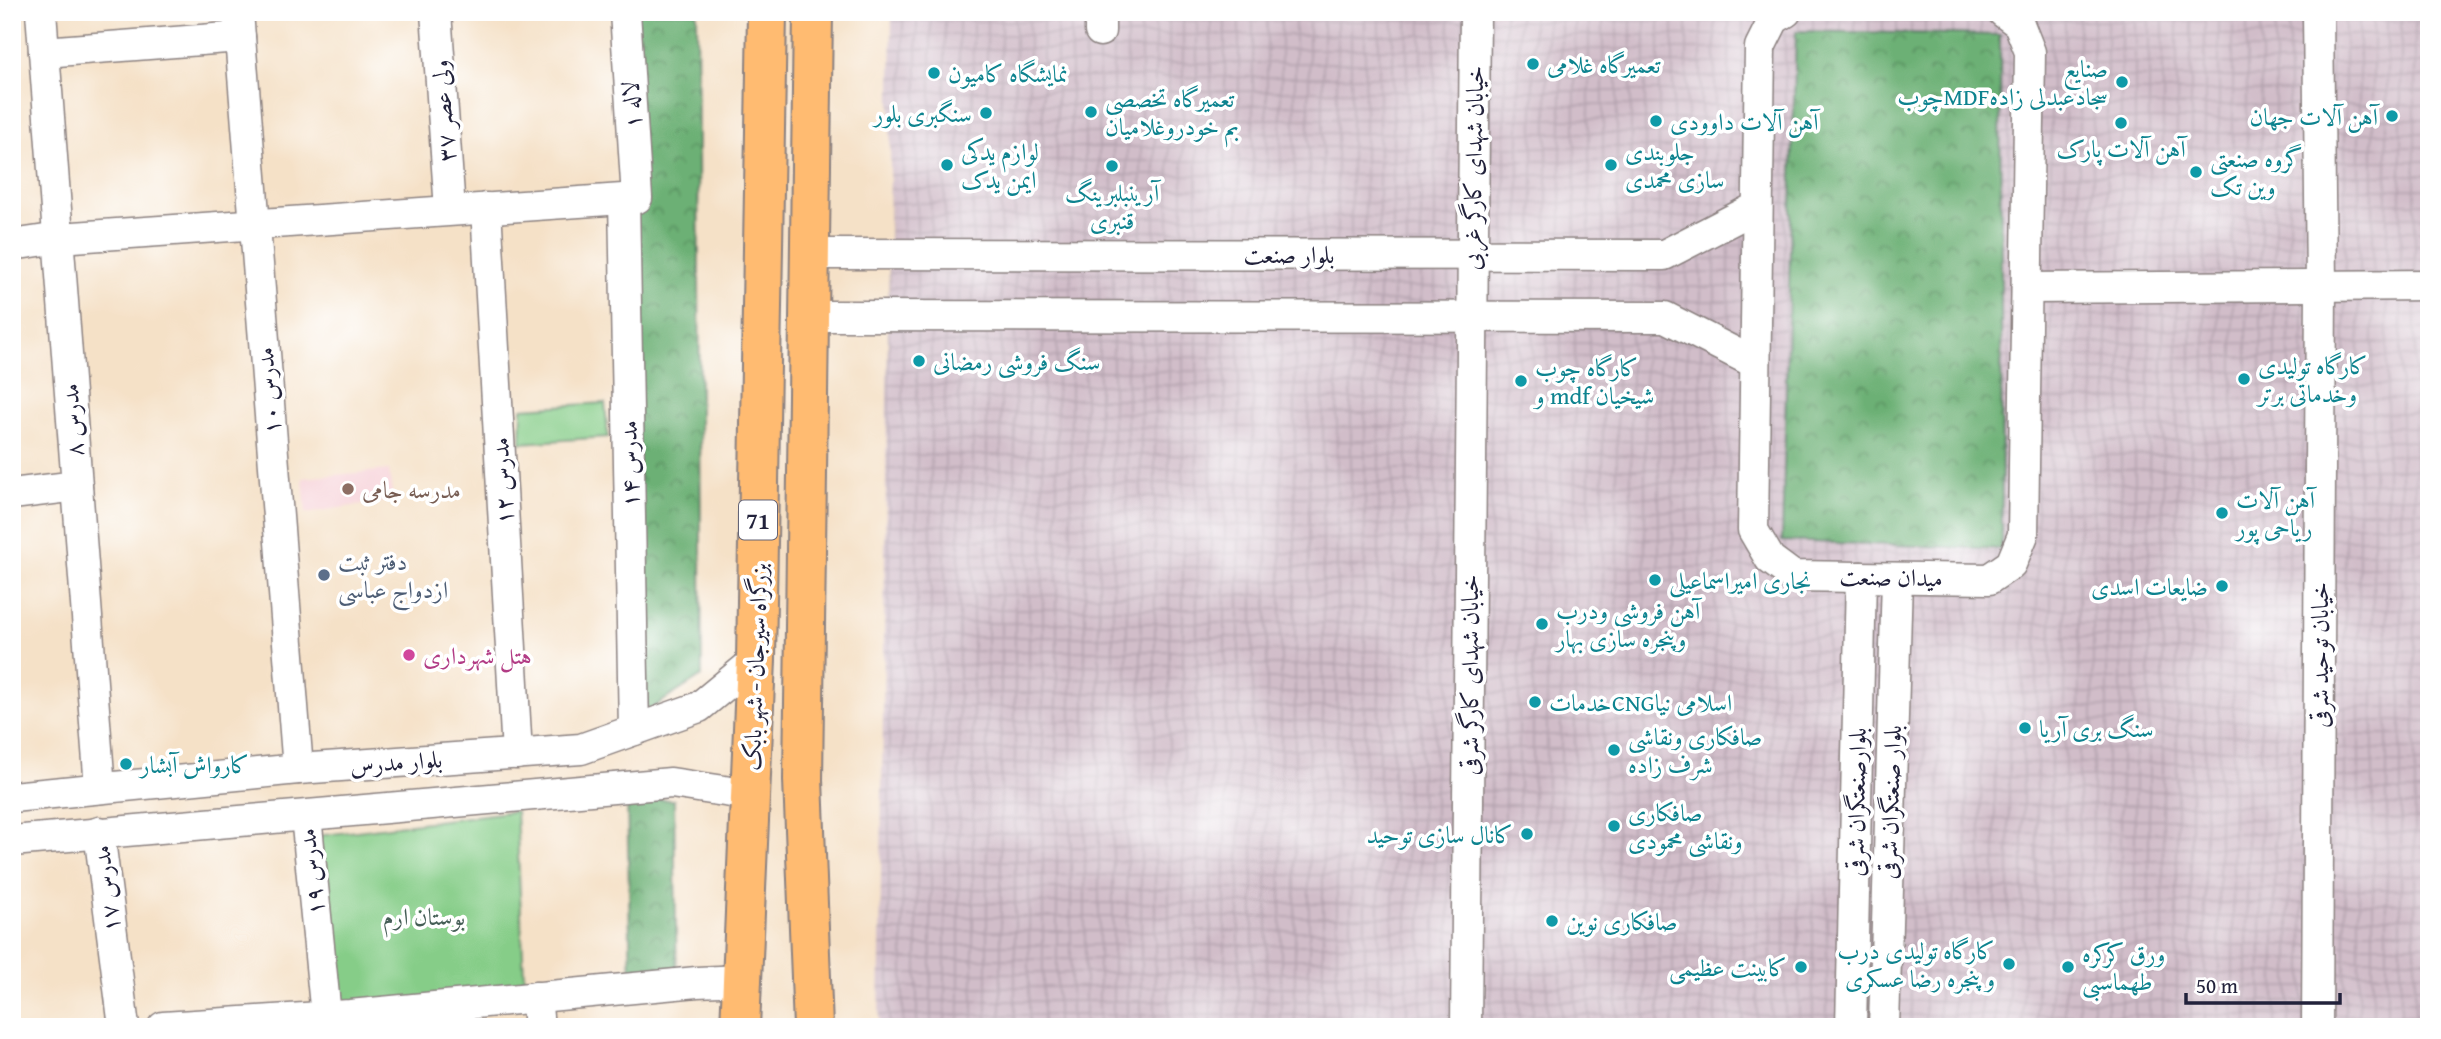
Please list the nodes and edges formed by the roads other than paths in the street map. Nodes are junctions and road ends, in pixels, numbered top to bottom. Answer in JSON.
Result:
{"nodes":[{"id":1,"x":41,"y":12,"type":"edge"},
{"id":2,"x":436,"y":12,"type":"edge"},
{"id":3,"x":625,"y":12,"type":"edge"},
{"id":4,"x":767,"y":12,"type":"edge"},
{"id":5,"x":813,"y":12,"type":"edge"},
{"id":6,"x":1475,"y":12,"type":"edge"},
{"id":7,"x":1786,"y":12,"type":"edge"},
{"id":8,"x":2003,"y":12,"type":"edge"},
{"id":9,"x":2318,"y":12,"type":"edge"},
{"id":10,"x":239,"y":24,"type":"edge"},
{"id":11,"x":44,"y":52,"type":"junction"},
{"id":12,"x":631,"y":198,"type":"junction"},
{"id":13,"x":486,"y":208,"type":"junction"},
{"id":14,"x":1757,"y":208,"type":"junction"},
{"id":15,"x":450,"y":210,"type":"junction"},
{"id":16,"x":254,"y":224,"type":"junction"},
{"id":17,"x":59,"y":238,"type":"junction"},
{"id":18,"x":12,"y":245,"type":"edge"},
{"id":19,"x":810,"y":254,"type":"junction"},
{"id":20,"x":1472,"y":255,"type":"junction"},
{"id":21,"x":2321,"y":284,"type":"junction"},
{"id":22,"x":2429,"y":285,"type":"edge"},
{"id":23,"x":2027,"y":288,"type":"junction"},
{"id":24,"x":809,"y":316,"type":"junction"},
{"id":25,"x":1472,"y":320,"type":"junction"},
{"id":26,"x":1755,"y":363,"type":"junction"},
{"id":27,"x":77,"y":486,"type":"junction"},
{"id":28,"x":12,"y":494,"type":"edge"},
{"id":29,"x":1861,"y":577,"type":"junction"},
{"id":30,"x":1897,"y":578,"type":"junction"},
{"id":31,"x":756,"y":660,"type":"junction"},
{"id":32,"x":1859,"y":671,"type":"junction"},
{"id":33,"x":1894,"y":673,"type":"junction"},
{"id":34,"x":634,"y":730,"type":"junction"},
{"id":35,"x":581,"y":749,"type":"junction"},
{"id":36,"x":517,"y":754,"type":"junction"},
{"id":37,"x":298,"y":769,"type":"junction"},
{"id":38,"x":100,"y":788,"type":"junction"},
{"id":39,"x":583,"y":790,"type":"junction"},
{"id":40,"x":751,"y":795,"type":"junction"},
{"id":41,"x":12,"y":797,"type":"edge"},
{"id":42,"x":306,"y":816,"type":"junction"},
{"id":43,"x":99,"y":832,"type":"junction"},
{"id":44,"x":12,"y":841,"type":"edge"},
{"id":45,"x":742,"y":980,"type":"junction"},
{"id":46,"x":536,"y":997,"type":"junction"},
{"id":47,"x":326,"y":1016,"type":"junction"},
{"id":48,"x":357,"y":1021,"type":"edge"},
{"id":49,"x":124,"y":1027,"type":"edge"},
{"id":50,"x":163,"y":1027,"type":"edge"},
{"id":51,"x":539,"y":1027,"type":"edge"},
{"id":52,"x":740,"y":1027,"type":"edge"},
{"id":53,"x":813,"y":1027,"type":"edge"},
{"id":54,"x":1466,"y":1027,"type":"edge"},
{"id":55,"x":1851,"y":1027,"type":"edge"},
{"id":56,"x":1884,"y":1027,"type":"edge"},
{"id":57,"x":2317,"y":1027,"type":"edge"}],
"edges":[{"from":1,"to":11,"type":"street","name":"مدرس ۸"},
{"from":2,"to":15,"type":"street","name":"ولی عصر ۳۷"},
{"from":3,"to":12,"type":"street","name":"لاله ۱"},
{"from":4,"to":31,"type":"highway","name":"بزرگراه سیرجان - شهر بابک","number":"71"},
{"from":5,"to":19,"type":"highway","name":"بزرگراه سیرجان - شهر بابک","number":"71"},
{"from":6,"to":20,"type":"street","name":"خیابان شهدای کارگر غربی"},
{"from":7,"to":14,"type":"street","name":"میدان صنعت"},
{"from":8,"to":23,"type":"street","name":"میدان صنعت"},
{"from":9,"to":21,"type":"street","name":"خیابان توحید شرقی"},
{"from":10,"to":11,"type":"street"},
{"from":10,"to":16,"type":"street","name":"مدرس ۱۰"},
{"from":11,"to":17,"type":"street","name":"مدرس ۸"},
{"from":12,"to":13,"type":"street"},
{"from":12,"to":34,"type":"street","name":"مدرس ۱۴"},
{"from":13,"to":15,"type":"street"},
{"from":13,"to":36,"type":"street","name":"مدرس ۱۲"},
{"from":14,"to":20,"type":"street","name":"بلوار صنعت"},
{"from":14,"to":26,"type":"street","name":"میدان صنعت"},
{"from":15,"to":16,"type":"street"},
{"from":16,"to":17,"type":"street"},
{"from":16,"to":37,"type":"street","name":"مدرس ۱۰"},
{"from":17,"to":18,"type":"street"},
{"from":17,"to":27,"type":"street","name":"مدرس ۸"},
{"from":19,"to":20,"type":"street","name":"بلوار صنعت"},
{"from":19,"to":24,"type":"highway","name":"بزرگراه سیرجان - شهر بابک","number":"71"},
{"from":20,"to":25,"type":"street","name":"خیابان شهدای کارگر غربی"},
{"from":21,"to":22,"type":"street"},
{"from":21,"to":23,"type":"street"},
{"from":21,"to":57,"type":"street","name":"خیابان توحید شرقی"},
{"from":23,"to":30,"type":"street","name":"میدان صنعت"},
{"from":24,"to":25,"type":"street"},
{"from":24,"to":53,"type":"highway","name":"بزرگراه سیرجان - شهر بابک","number":"71"},
{"from":25,"to":26,"type":"street"},
{"from":25,"to":54,"type":"street","name":"خیابان شهدای کارگر شرقی"},
{"from":26,"to":29,"type":"street","name":"میدان صنعت"},
{"from":27,"to":28,"type":"street"},
{"from":27,"to":38,"type":"street","name":"مدرس ۸"},
{"from":29,"to":30,"type":"street","name":"میدان صنعت"},
{"from":29,"to":32,"type":"street","name":"بلوارصنعتگران شرقی"},
{"from":30,"to":33,"type":"street","name":"بلوار صنعتگران شرقی"},
{"from":31,"to":34,"type":"street","name":"بلوار مدرس"},
{"from":31,"to":40,"type":"highway","name":"بزرگراه سیرجان - شهر بابک","number":"71"},
{"from":32,"to":33,"type":"street"},
{"from":32,"to":55,"type":"street","name":"بلوارصنعتگران شرقی"},
{"from":33,"to":56,"type":"street","name":"بلوار صنعتگران شرقی"},
{"from":34,"to":35,"type":"street","name":"بلوار مدرس"},
{"from":35,"to":36,"type":"street","name":"بلوار مدرس"},
{"from":35,"to":39,"type":"street"},
{"from":36,"to":37,"type":"street","name":"بلوار مدرس"},
{"from":37,"to":38,"type":"street","name":"بلوار مدرس"},
{"from":38,"to":41,"type":"street","name":"بلوار مدرس"},
{"from":39,"to":40,"type":"street","name":"بلوار مدرس"},
{"from":39,"to":42,"type":"street","name":"بلوار مدرس"},
{"from":40,"to":45,"type":"highway","name":"بزرگراه سیرجان - شهر بابک","number":"71"},
{"from":42,"to":43,"type":"street","name":"بلوار مدرس"},
{"from":42,"to":47,"type":"street","name":"مدرس ۱۹"},
{"from":43,"to":44,"type":"street","name":"بلوار مدرس"},
{"from":43,"to":49,"type":"street","name":"مدرس ۱۷"},
{"from":45,"to":46,"type":"street"},
{"from":45,"to":52,"type":"highway","name":"بزرگراه سیرجان - شهر بابک","number":"71"},
{"from":46,"to":48,"type":"street"},
{"from":46,"to":51,"type":"street"},
{"from":47,"to":48,"type":"street"},
{"from":47,"to":50,"type":"street"}]}
